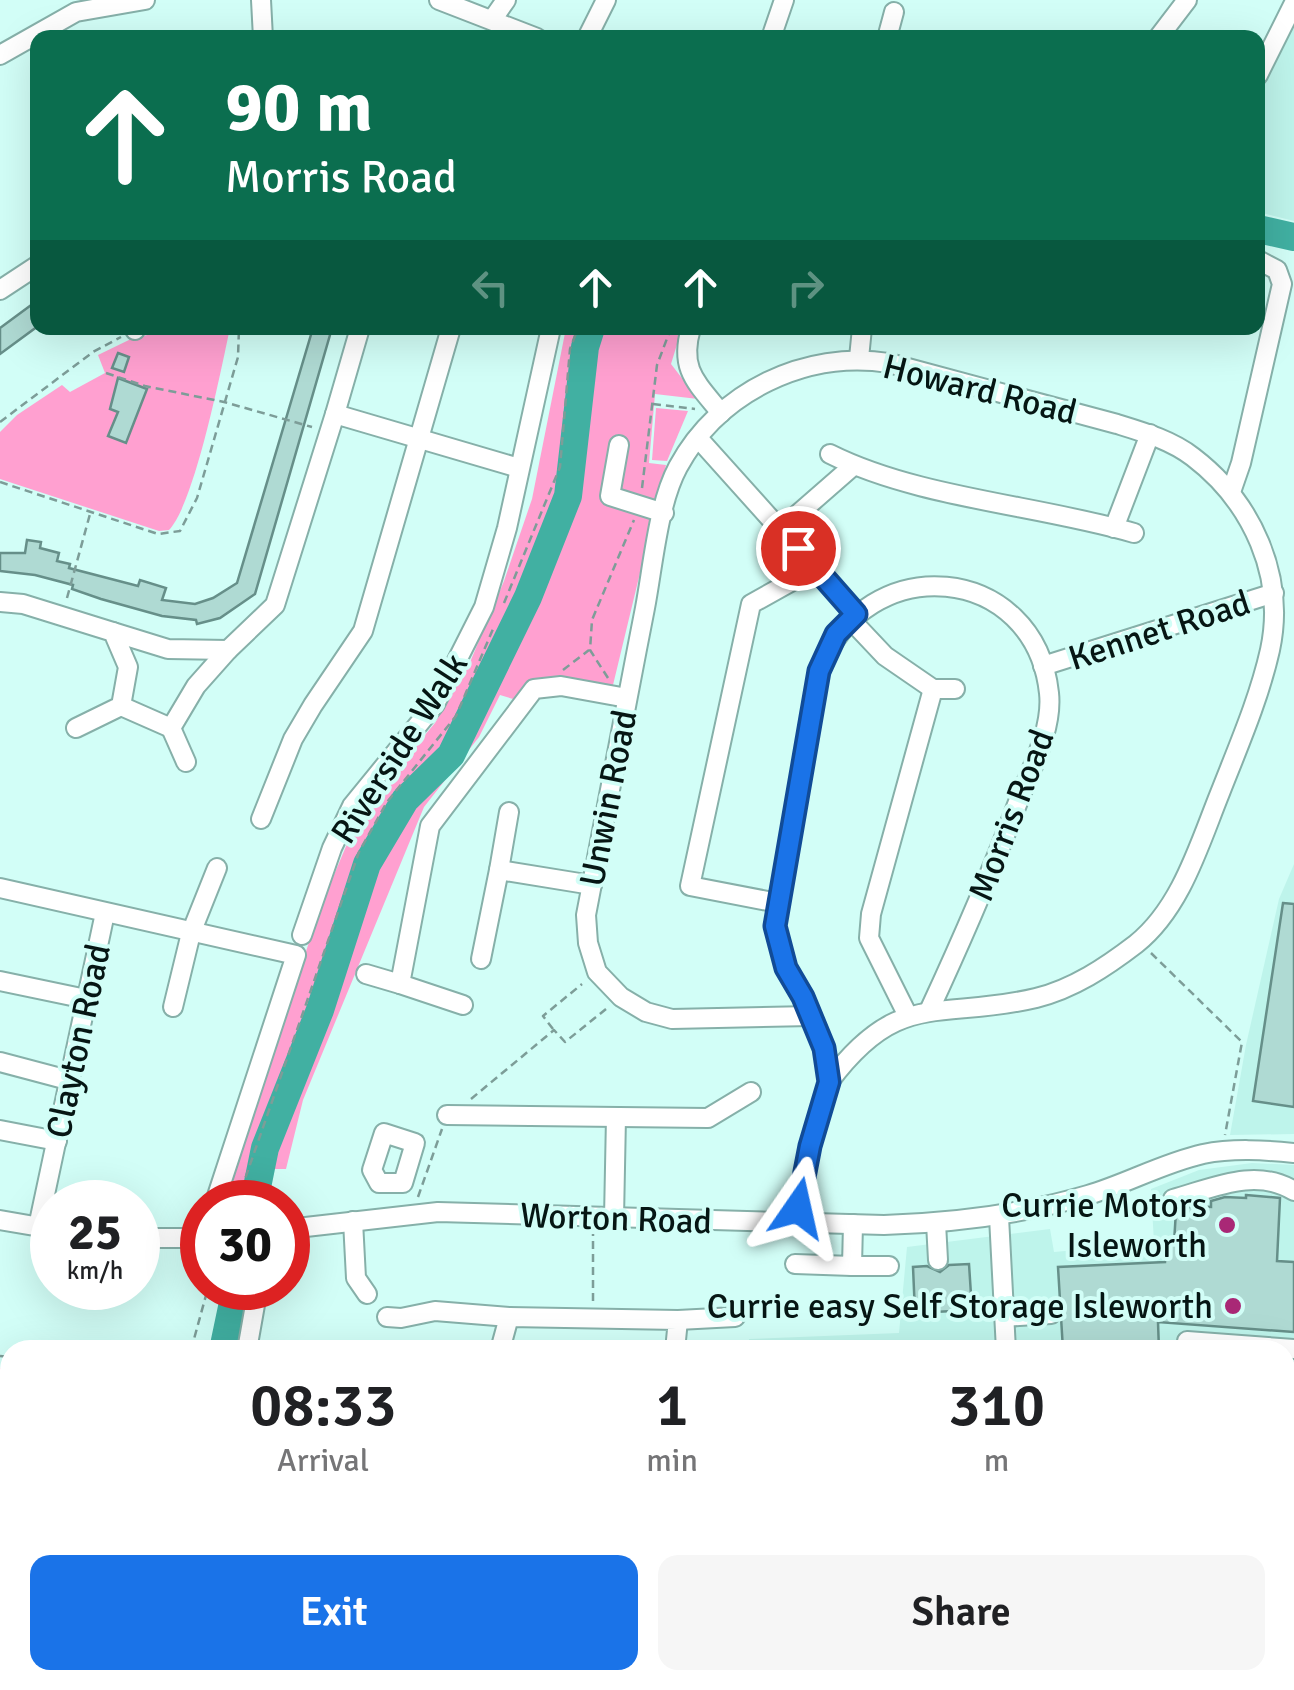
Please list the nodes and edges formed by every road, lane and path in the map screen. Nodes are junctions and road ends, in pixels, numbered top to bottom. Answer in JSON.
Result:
{"nodes":[{"id":1,"x":146,"y":0,"type":"edge"},
{"id":2,"x":260,"y":0,"type":"edge"},
{"id":3,"x":439,"y":0,"type":"edge"},
{"id":4,"x":506,"y":0,"type":"edge"},
{"id":5,"x":606,"y":0,"type":"edge"},
{"id":6,"x":784,"y":0,"type":"edge"},
{"id":7,"x":1187,"y":0,"type":"edge"},
{"id":8,"x":1294,"y":4,"type":"edge"},
{"id":9,"x":894,"y":12,"type":"dead end"},
{"id":10,"x":492,"y":20,"type":"junction"},
{"id":11,"x":44,"y":30,"type":"edge"},
{"id":12,"x":262,"y":30,"type":"edge"},
{"id":13,"x":517,"y":30,"type":"edge"},
{"id":14,"x":590,"y":30,"type":"edge"},
{"id":15,"x":775,"y":30,"type":"edge"},
{"id":16,"x":889,"y":30,"type":"edge"},
{"id":17,"x":1164,"y":30,"type":"edge"},
{"id":18,"x":30,"y":38,"type":"edge"},
{"id":19,"x":0,"y":55,"type":"edge"},
{"id":20,"x":1265,"y":61,"type":"edge"},
{"id":21,"x":1265,"y":264,"type":"edge"},
{"id":22,"x":30,"y":270,"type":"edge"},
{"id":23,"x":0,"y":290,"type":"edge"},
{"id":24,"x":124,"y":335,"type":"edge"},
{"id":25,"x":239,"y":335,"type":"edge"},
{"id":26,"x":358,"y":335,"type":"edge"},
{"id":27,"x":449,"y":335,"type":"edge"},
{"id":28,"x":549,"y":335,"type":"edge"},
{"id":29,"x":575,"y":335,"type":"edge"},
{"id":30,"x":668,"y":335,"type":"edge"},
{"id":31,"x":688,"y":335,"type":"edge"},
{"id":32,"x":861,"y":335,"type":"edge"},
{"id":33,"x":859,"y":358,"type":"junction"},
{"id":34,"x":106,"y":373,"type":"dead end"},
{"id":35,"x":224,"y":402,"type":"junction"},
{"id":36,"x":652,"y":404,"type":"junction"},
{"id":37,"x":721,"y":412,"type":"junction"},
{"id":38,"x":0,"y":422,"type":"edge"},
{"id":39,"x":332,"y":423,"type":"junction"},
{"id":40,"x":1150,"y":434,"type":"junction"},
{"id":41,"x":698,"y":438,"type":"junction"},
{"id":42,"x":420,"y":440,"type":"junction"},
{"id":43,"x":618,"y":445,"type":"dead end"},
{"id":44,"x":830,"y":454,"type":"dead end"},
{"id":45,"x":853,"y":466,"type":"junction"},
{"id":46,"x":519,"y":468,"type":"junction"},
{"id":47,"x":0,"y":482,"type":"edge"},
{"id":48,"x":1232,"y":492,"type":"junction"},
{"id":49,"x":638,"y":506,"type":"junction"},
{"id":50,"x":90,"y":512,"type":"junction"},
{"id":51,"x":664,"y":513,"type":"junction"},
{"id":52,"x":782,"y":528,"type":"junction"},
{"id":53,"x":1114,"y":528,"type":"junction"},
{"id":54,"x":1134,"y":534,"type":"dead end"},
{"id":55,"x":814,"y":569,"type":"junction"},
{"id":56,"x":1274,"y":593,"type":"junction"},
{"id":57,"x":0,"y":602,"type":"edge"},
{"id":58,"x":502,"y":607,"type":"dead end"},
{"id":59,"x":62,"y":616,"type":"junction"},
{"id":60,"x":853,"y":617,"type":"junction"},
{"id":61,"x":495,"y":626,"type":"dead end"},
{"id":62,"x":113,"y":632,"type":"junction"},
{"id":63,"x":228,"y":650,"type":"junction"},
{"id":64,"x":590,"y":650,"type":"junction"},
{"id":65,"x":1043,"y":666,"type":"junction"},
{"id":66,"x":554,"y":686,"type":"junction"},
{"id":67,"x":955,"y":688,"type":"dead end"},
{"id":68,"x":934,"y":689,"type":"junction"},
{"id":69,"x":619,"y":697,"type":"junction"},
{"id":70,"x":121,"y":706,"type":"junction"},
{"id":71,"x":76,"y":728,"type":"dead end"},
{"id":72,"x":171,"y":728,"type":"junction"},
{"id":73,"x":186,"y":762,"type":"dead end"},
{"id":74,"x":509,"y":812,"type":"dead end"},
{"id":75,"x":261,"y":819,"type":"dead end"},
{"id":76,"x":217,"y":868,"type":"dead end"},
{"id":77,"x":499,"y":870,"type":"junction"},
{"id":78,"x":592,"y":885,"type":"junction"},
{"id":79,"x":0,"y":888,"type":"edge"},
{"id":80,"x":778,"y":903,"type":"junction"},
{"id":81,"x":105,"y":913,"type":"junction"},
{"id":82,"x":191,"y":933,"type":"junction"},
{"id":83,"x":302,"y":935,"type":"dead end"},
{"id":84,"x":1140,"y":940,"type":"junction"},
{"id":85,"x":481,"y":960,"type":"dead end"},
{"id":86,"x":597,"y":972,"type":"junction"},
{"id":87,"x":366,"y":974,"type":"dead end"},
{"id":88,"x":0,"y":981,"type":"edge"},
{"id":89,"x":400,"y":984,"type":"junction"},
{"id":90,"x":621,"y":996,"type":"junction"},
{"id":91,"x":86,"y":1000,"type":"junction"},
{"id":92,"x":173,"y":1006,"type":"dead end"},
{"id":93,"x":463,"y":1006,"type":"dead end"},
{"id":94,"x":929,"y":1011,"type":"junction"},
{"id":95,"x":812,"y":1016,"type":"junction"},
{"id":96,"x":908,"y":1016,"type":"junction"},
{"id":97,"x":554,"y":1030,"type":"junction"},
{"id":98,"x":0,"y":1062,"type":"edge"},
{"id":99,"x":68,"y":1080,"type":"junction"},
{"id":100,"x":829,"y":1082,"type":"junction"},
{"id":101,"x":751,"y":1092,"type":"dead end"},
{"id":102,"x":446,"y":1115,"type":"junction"},
{"id":103,"x":616,"y":1117,"type":"junction"},
{"id":104,"x":0,"y":1130,"type":"edge"},
{"id":105,"x":57,"y":1142,"type":"junction"},
{"id":106,"x":1222,"y":1151,"type":"junction"},
{"id":107,"x":1294,"y":1153,"type":"edge"},
{"id":108,"x":52,"y":1180,"type":"edge"},
{"id":109,"x":222,"y":1180,"type":"edge"},
{"id":110,"x":245,"y":1180,"type":"edge"},
{"id":111,"x":379,"y":1183,"type":"dead end"},
{"id":112,"x":1294,"y":1191,"type":"edge"},
{"id":113,"x":1174,"y":1199,"type":"dead end"},
{"id":114,"x":418,"y":1214,"type":"junction"},
{"id":115,"x":593,"y":1217,"type":"junction"},
{"id":116,"x":999,"y":1217,"type":"junction"},
{"id":117,"x":382,"y":1218,"type":"junction"},
{"id":118,"x":614,"y":1218,"type":"junction"},
{"id":119,"x":0,"y":1220,"type":"edge"},
{"id":120,"x":353,"y":1221,"type":"junction"},
{"id":121,"x":798,"y":1221,"type":"junction"},
{"id":122,"x":936,"y":1223,"type":"junction"},
{"id":123,"x":853,"y":1224,"type":"junction"},
{"id":124,"x":30,"y":1225,"type":"edge"},
{"id":125,"x":310,"y":1227,"type":"edge"},
{"id":126,"x":938,"y":1260,"type":"dead end"},
{"id":127,"x":795,"y":1264,"type":"dead end"},
{"id":128,"x":852,"y":1266,"type":"junction"},
{"id":129,"x":889,"y":1266,"type":"dead end"},
{"id":130,"x":367,"y":1294,"type":"dead end"},
{"id":131,"x":202,"y":1310,"type":"edge"},
{"id":132,"x":254,"y":1310,"type":"edge"},
{"id":133,"x":1052,"y":1314,"type":"dead end"},
{"id":134,"x":509,"y":1317,"type":"junction"},
{"id":135,"x":735,"y":1317,"type":"dead end"},
{"id":136,"x":1004,"y":1317,"type":"junction"},
{"id":137,"x":387,"y":1318,"type":"dead end"},
{"id":138,"x":593,"y":1318,"type":"junction"},
{"id":139,"x":687,"y":1320,"type":"junction"},
{"id":140,"x":195,"y":1340,"type":"edge"},
{"id":141,"x":249,"y":1340,"type":"edge"},
{"id":142,"x":503,"y":1340,"type":"edge"},
{"id":143,"x":679,"y":1340,"type":"edge"},
{"id":144,"x":1005,"y":1340,"type":"edge"}],
"edges":[{"from":1,"to":11,"type":"street"},
{"from":2,"to":12,"type":"street"},
{"from":3,"to":10,"type":"street"},
{"from":4,"to":10,"type":"street"},
{"from":5,"to":14,"type":"street"},
{"from":6,"to":15,"type":"street"},
{"from":7,"to":17,"type":"street"},
{"from":8,"to":20,"type":"street"},
{"from":9,"to":16,"type":"street"},
{"from":10,"to":13,"type":"street"},
{"from":18,"to":19,"type":"street"},
{"from":21,"to":48,"type":"street"},
{"from":22,"to":23,"type":"street"},
{"from":24,"to":38,"type":"path"},
{"from":25,"to":35,"type":"path"},
{"from":26,"to":39,"type":"street"},
{"from":27,"to":42,"type":"street"},
{"from":28,"to":46,"type":"street","name":"Riverside Walk"},
{"from":29,"to":58,"type":"path"},
{"from":30,"to":36,"type":"path"},
{"from":31,"to":37,"type":"street"},
{"from":32,"to":33,"type":"street"},
{"from":33,"to":37,"type":"street","name":"Howard Road"},
{"from":33,"to":40,"type":"street","name":"Howard Road"},
{"from":34,"to":35,"type":"path"},
{"from":35,"to":39,"type":"path"},
{"from":35,"to":50,"type":"path"},
{"from":36,"to":37,"type":"path"},
{"from":36,"to":49,"type":"path"},
{"from":37,"to":41,"type":"street","name":"Unwin Road"},
{"from":39,"to":42,"type":"street"},
{"from":39,"to":63,"type":"street"},
{"from":40,"to":48,"type":"street","name":"Howard Road"},
{"from":40,"to":53,"type":"street"},
{"from":41,"to":51,"type":"street","name":"Unwin Road"},
{"from":41,"to":52,"type":"street"},
{"from":42,"to":46,"type":"street"},
{"from":42,"to":75,"type":"street"},
{"from":43,"to":49,"type":"street"},
{"from":44,"to":45,"type":"street"},
{"from":45,"to":52,"type":"street"},
{"from":45,"to":53,"type":"street"},
{"from":46,"to":83,"type":"street","name":"Riverside Walk"},
{"from":47,"to":50,"type":"path"},
{"from":48,"to":56,"type":"street","name":"Howard Road"},
{"from":49,"to":51,"type":"street"},
{"from":49,"to":64,"type":"path"},
{"from":50,"to":59,"type":"path"},
{"from":51,"to":69,"type":"street","name":"Unwin Road"},
{"from":52,"to":55,"type":"street"},
{"from":53,"to":54,"type":"street"},
{"from":55,"to":60,"type":"street"},
{"from":55,"to":80,"type":"street"},
{"from":56,"to":65,"type":"street","name":"Kennet Road"},
{"from":56,"to":84,"type":"street","name":"Howard Road"},
{"from":57,"to":59,"type":"street"},
{"from":59,"to":62,"type":"street"},
{"from":60,"to":65,"type":"street","name":"Morris Road"},
{"from":60,"to":68,"type":"street"},
{"from":60,"to":80,"type":"street","name":"Morris Road"},
{"from":61,"to":110,"type":"path"},
{"from":62,"to":63,"type":"street"},
{"from":62,"to":70,"type":"street"},
{"from":63,"to":72,"type":"street"},
{"from":64,"to":66,"type":"path"},
{"from":64,"to":69,"type":"path"},
{"from":65,"to":94,"type":"street","name":"Morris Road"},
{"from":66,"to":69,"type":"street"},
{"from":66,"to":89,"type":"street"},
{"from":67,"to":68,"type":"street"},
{"from":68,"to":96,"type":"street"},
{"from":69,"to":78,"type":"street","name":"Unwin Road"},
{"from":70,"to":71,"type":"street"},
{"from":70,"to":72,"type":"street"},
{"from":72,"to":73,"type":"street"},
{"from":74,"to":77,"type":"street"},
{"from":76,"to":82,"type":"street"},
{"from":77,"to":78,"type":"street"},
{"from":77,"to":85,"type":"street"},
{"from":78,"to":86,"type":"street","name":"Unwin Road"},
{"from":79,"to":81,"type":"street"},
{"from":80,"to":95,"type":"street","name":"Morris Road"},
{"from":81,"to":82,"type":"street"},
{"from":81,"to":91,"type":"street","name":"Clayton Road"},
{"from":82,"to":92,"type":"street"},
{"from":82,"to":109,"type":"street"},
{"from":84,"to":94,"type":"street","name":"Howard Road"},
{"from":84,"to":106,"type":"path"},
{"from":86,"to":90,"type":"street"},
{"from":86,"to":97,"type":"path"},
{"from":87,"to":89,"type":"street"},
{"from":88,"to":91,"type":"street"},
{"from":89,"to":93,"type":"street"},
{"from":90,"to":95,"type":"street"},
{"from":90,"to":97,"type":"path"},
{"from":91,"to":99,"type":"street","name":"Clayton Road"},
{"from":94,"to":96,"type":"street","name":"Howard Road"},
{"from":95,"to":100,"type":"street","name":"Morris Road"},
{"from":96,"to":100,"type":"street","name":"Howard Road"},
{"from":97,"to":102,"type":"path"},
{"from":98,"to":99,"type":"street"},
{"from":99,"to":105,"type":"street","name":"Clayton Road"},
{"from":100,"to":121,"type":"street"},
{"from":101,"to":103,"type":"street"},
{"from":102,"to":103,"type":"street"},
{"from":102,"to":114,"type":"path"},
{"from":103,"to":118,"type":"street"},
{"from":104,"to":105,"type":"street"},
{"from":105,"to":108,"type":"street","name":"Clayton Road"},
{"from":106,"to":107,"type":"street","name":"Worton Road"},
{"from":106,"to":116,"type":"street","name":"Worton Road"},
{"from":111,"to":117,"type":"street"},
{"from":112,"to":113,"type":"street"},
{"from":114,"to":115,"type":"street","name":"Worton Road"},
{"from":114,"to":117,"type":"street","name":"Worton Road"},
{"from":115,"to":118,"type":"street","name":"Worton Road"},
{"from":115,"to":138,"type":"path"},
{"from":116,"to":122,"type":"street","name":"Worton Road"},
{"from":116,"to":136,"type":"street"},
{"from":117,"to":120,"type":"street","name":"Worton Road"},
{"from":118,"to":121,"type":"street","name":"Worton Road"},
{"from":119,"to":124,"type":"street"},
{"from":120,"to":125,"type":"street","name":"Worton Road"},
{"from":120,"to":130,"type":"street"},
{"from":121,"to":123,"type":"street","name":"Worton Road"},
{"from":122,"to":123,"type":"street","name":"Worton Road"},
{"from":122,"to":126,"type":"street"},
{"from":123,"to":128,"type":"street"},
{"from":127,"to":128,"type":"street"},
{"from":128,"to":129,"type":"street"},
{"from":131,"to":140,"type":"path"},
{"from":132,"to":141,"type":"street"},
{"from":133,"to":136,"type":"street"},
{"from":134,"to":137,"type":"street"},
{"from":134,"to":138,"type":"street"},
{"from":134,"to":142,"type":"street"},
{"from":135,"to":139,"type":"street"},
{"from":136,"to":144,"type":"street"},
{"from":138,"to":139,"type":"street"},
{"from":139,"to":143,"type":"street"}]}
